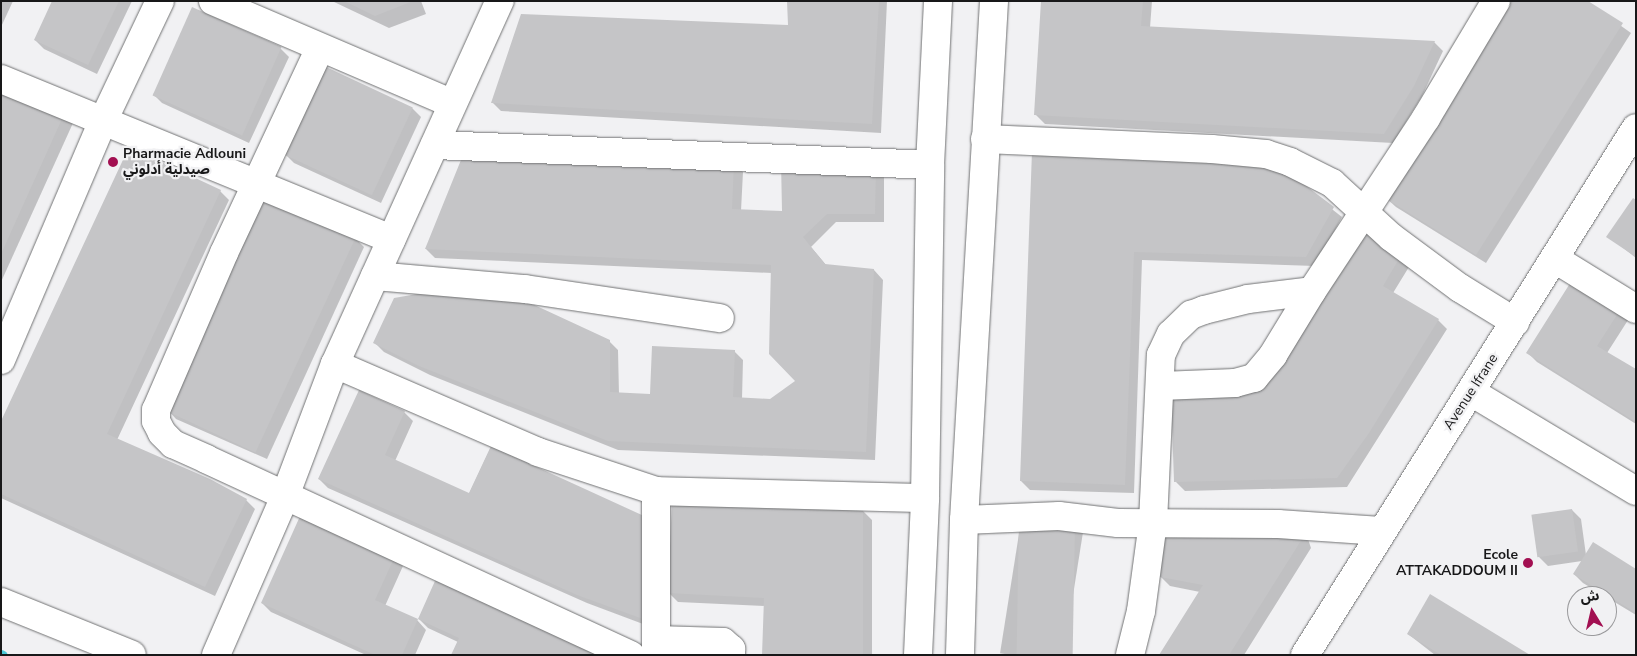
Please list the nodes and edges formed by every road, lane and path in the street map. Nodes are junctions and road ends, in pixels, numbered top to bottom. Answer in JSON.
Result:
{"nodes":[{"id":1,"x":160,"y":1,"type":"edge"},
{"id":2,"x":213,"y":1,"type":"edge"},
{"id":3,"x":500,"y":1,"type":"edge"},
{"id":4,"x":938,"y":1,"type":"edge"},
{"id":5,"x":994,"y":1,"type":"edge"},
{"id":6,"x":1496,"y":1,"type":"edge"},
{"id":7,"x":320,"y":48,"type":"junction"},
{"id":8,"x":1,"y":79,"type":"edge"},
{"id":9,"x":452,"y":103,"type":"junction"},
{"id":10,"x":102,"y":123,"type":"junction"},
{"id":11,"x":1636,"y":128,"type":"edge"},
{"id":12,"x":985,"y":139,"type":"junction"},
{"id":13,"x":435,"y":145,"type":"junction"},
{"id":14,"x":930,"y":165,"type":"junction"},
{"id":15,"x":258,"y":183,"type":"junction"},
{"id":16,"x":1364,"y":212,"type":"junction"},
{"id":17,"x":392,"y":239,"type":"junction"},
{"id":18,"x":1555,"y":259,"type":"junction"},
{"id":19,"x":375,"y":276,"type":"junction"},
{"id":20,"x":1312,"y":291,"type":"junction"},
{"id":21,"x":1636,"y":308,"type":"edge"},
{"id":22,"x":720,"y":318,"type":"dead end"},
{"id":23,"x":1516,"y":322,"type":"junction"},
{"id":24,"x":1,"y":360,"type":"edge"},
{"id":25,"x":335,"y":364,"type":"junction"},
{"id":26,"x":1161,"y":386,"type":"junction"},
{"id":27,"x":1471,"y":392,"type":"junction"},
{"id":28,"x":656,"y":491,"type":"junction"},
{"id":29,"x":1636,"y":491,"type":"edge"},
{"id":30,"x":285,"y":496,"type":"junction"},
{"id":31,"x":924,"y":498,"type":"junction"},
{"id":32,"x":964,"y":520,"type":"junction"},
{"id":33,"x":1153,"y":522,"type":"junction"},
{"id":34,"x":1381,"y":531,"type":"junction"},
{"id":35,"x":1,"y":602,"type":"edge"},
{"id":36,"x":656,"y":648,"type":"edge"},
{"id":37,"x":132,"y":655,"type":"edge"},
{"id":38,"x":216,"y":655,"type":"edge"},
{"id":39,"x":631,"y":655,"type":"edge"},
{"id":40,"x":731,"y":655,"type":"edge"},
{"id":41,"x":918,"y":655,"type":"edge"},
{"id":42,"x":960,"y":655,"type":"edge"},
{"id":43,"x":1130,"y":655,"type":"edge"},
{"id":44,"x":1305,"y":655,"type":"edge"}],
"edges":[{"from":1,"to":10,"type":"street"},
{"from":2,"to":7,"type":"street"},
{"from":3,"to":9,"type":"street"},
{"from":4,"to":14,"type":"street"},
{"from":5,"to":12,"type":"street"},
{"from":6,"to":16,"type":"street"},
{"from":7,"to":9,"type":"street"},
{"from":7,"to":15,"type":"street"},
{"from":8,"to":10,"type":"street"},
{"from":9,"to":13,"type":"street"},
{"from":10,"to":15,"type":"street"},
{"from":10,"to":24,"type":"street"},
{"from":11,"to":18,"type":"street","name":"Avenue Ifrane"},
{"from":12,"to":16,"type":"street"},
{"from":12,"to":32,"type":"street"},
{"from":13,"to":14,"type":"street"},
{"from":13,"to":17,"type":"street"},
{"from":14,"to":31,"type":"street"},
{"from":15,"to":17,"type":"street"},
{"from":15,"to":30,"type":"street"},
{"from":16,"to":20,"type":"street"},
{"from":16,"to":23,"type":"street"},
{"from":17,"to":19,"type":"street"},
{"from":18,"to":21,"type":"street"},
{"from":18,"to":23,"type":"street","name":"Avenue Ifrane"},
{"from":19,"to":22,"type":"street"},
{"from":19,"to":25,"type":"street"},
{"from":20,"to":26,"type":"street"},
{"from":20,"to":26,"type":"street"},
{"from":23,"to":27,"type":"street","name":"Avenue Ifrane"},
{"from":25,"to":28,"type":"street"},
{"from":25,"to":30,"type":"street"},
{"from":26,"to":33,"type":"street"},
{"from":27,"to":29,"type":"street"},
{"from":27,"to":34,"type":"street","name":"Avenue Ifrane"},
{"from":28,"to":31,"type":"street"},
{"from":28,"to":36,"type":"street"},
{"from":30,"to":38,"type":"street"},
{"from":30,"to":39,"type":"street"},
{"from":31,"to":41,"type":"street"},
{"from":32,"to":33,"type":"street"},
{"from":32,"to":42,"type":"street"},
{"from":33,"to":34,"type":"street"},
{"from":33,"to":43,"type":"street"},
{"from":34,"to":44,"type":"street","name":"Avenue Ifrane"},
{"from":35,"to":37,"type":"street"},
{"from":36,"to":40,"type":"street"}]}
